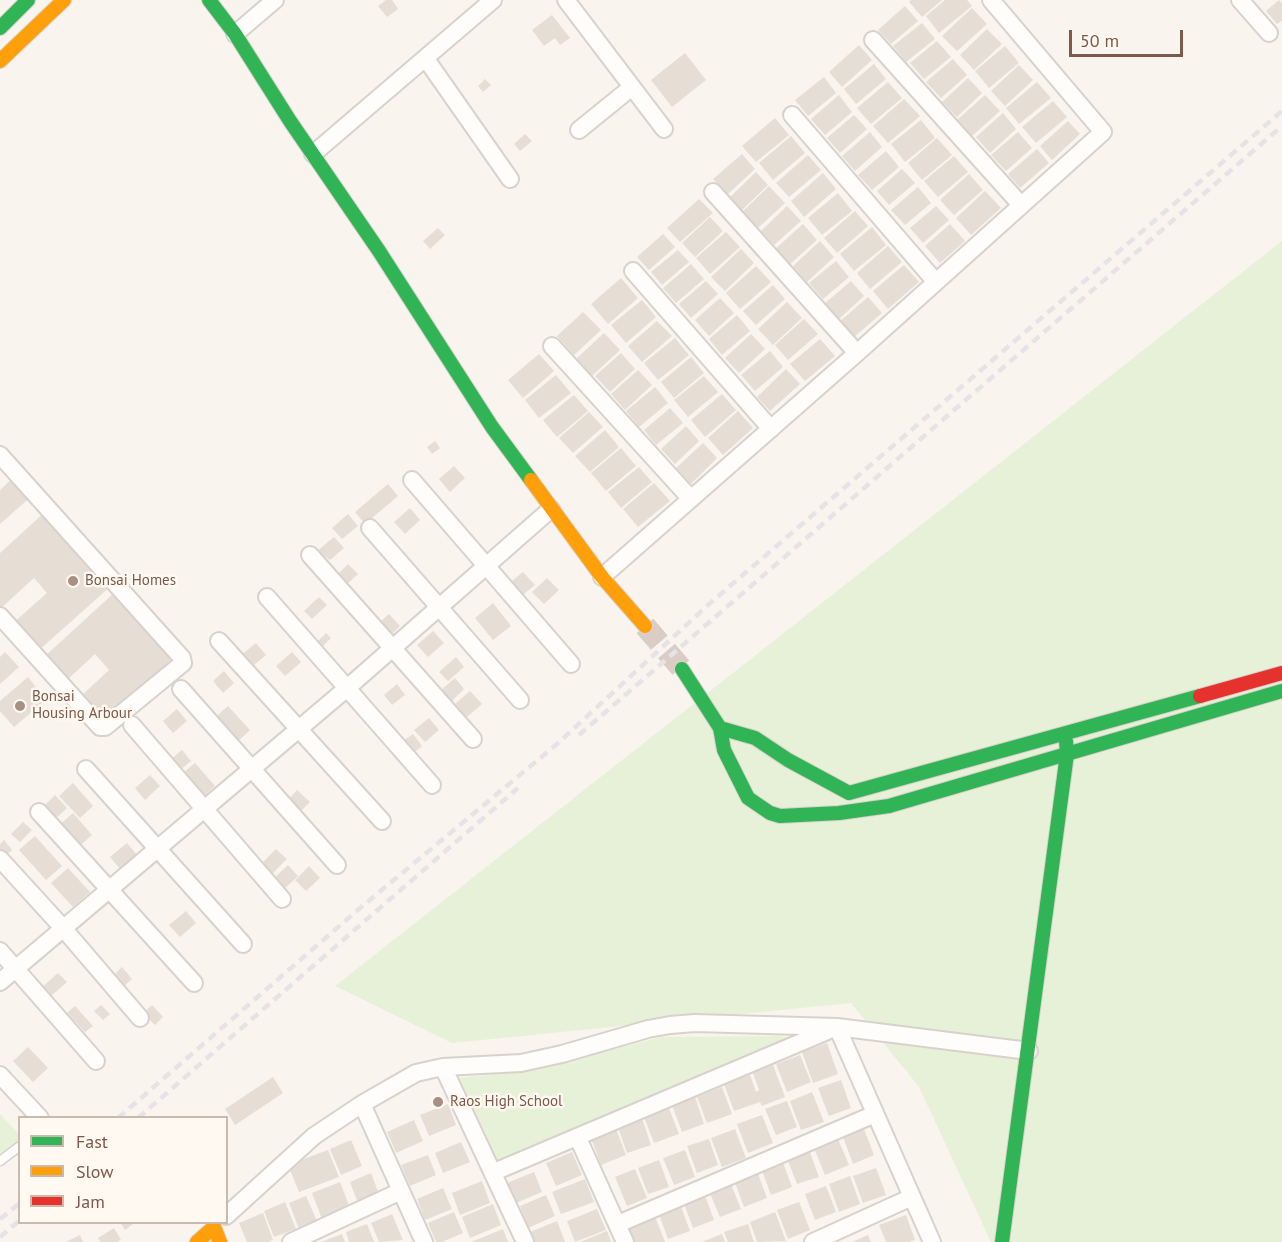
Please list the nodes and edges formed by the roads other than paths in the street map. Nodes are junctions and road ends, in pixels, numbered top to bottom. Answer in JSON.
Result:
{"nodes":[{"id":1,"x":28,"y":0,"type":"edge"},
{"id":2,"x":64,"y":0,"type":"edge"},
{"id":3,"x":209,"y":0,"type":"edge"},
{"id":4,"x":275,"y":0,"type":"edge"},
{"id":5,"x":493,"y":0,"type":"edge"},
{"id":6,"x":566,"y":0,"type":"edge"},
{"id":7,"x":991,"y":0,"type":"edge"},
{"id":8,"x":1240,"y":0,"type":"edge"},
{"id":9,"x":0,"y":28,"type":"edge"},
{"id":10,"x":1269,"y":33,"type":"dead end"},
{"id":11,"x":235,"y":34,"type":"junction"},
{"id":12,"x":873,"y":40,"type":"dead end"},
{"id":13,"x":426,"y":59,"type":"junction"},
{"id":14,"x":0,"y":61,"type":"edge"},
{"id":15,"x":632,"y":87,"type":"junction"},
{"id":16,"x":792,"y":115,"type":"dead end"},
{"id":17,"x":664,"y":129,"type":"dead end"},
{"id":18,"x":579,"y":130,"type":"dead end"},
{"id":19,"x":313,"y":154,"type":"junction"},
{"id":20,"x":510,"y":179,"type":"dead end"},
{"id":21,"x":713,"y":192,"type":"dead end"},
{"id":22,"x":1021,"y":205,"type":"junction"},
{"id":23,"x":633,"y":271,"type":"dead end"},
{"id":24,"x":935,"y":281,"type":"junction"},
{"id":25,"x":552,"y":346,"type":"dead end"},
{"id":26,"x":857,"y":353,"type":"junction"},
{"id":27,"x":771,"y":429,"type":"junction"},
{"id":28,"x":0,"y":455,"type":"edge"},
{"id":29,"x":412,"y":480,"type":"dead end"},
{"id":30,"x":691,"y":499,"type":"junction"},
{"id":31,"x":551,"y":509,"type":"junction"},
{"id":32,"x":370,"y":528,"type":"dead end"},
{"id":33,"x":310,"y":555,"type":"dead end"},
{"id":34,"x":486,"y":568,"type":"junction"},
{"id":35,"x":602,"y":578,"type":"junction"},
{"id":36,"x":267,"y":597,"type":"dead end"},
{"id":37,"x":440,"y":608,"type":"junction"},
{"id":38,"x":0,"y":616,"type":"edge"},
{"id":39,"x":645,"y":626,"type":"tunnel mouth"},
{"id":40,"x":219,"y":641,"type":"dead end"},
{"id":41,"x":392,"y":650,"type":"junction"},
{"id":42,"x":571,"y":664,"type":"dead end"},
{"id":43,"x":682,"y":669,"type":"tunnel mouth"},
{"id":44,"x":1282,"y":673,"type":"edge"},
{"id":45,"x":181,"y":689,"type":"dead end"},
{"id":46,"x":346,"y":689,"type":"junction"},
{"id":47,"x":1282,"y":691,"type":"edge"},
{"id":48,"x":520,"y":700,"type":"dead end"},
{"id":49,"x":132,"y":725,"type":"dead end"},
{"id":50,"x":720,"y":728,"type":"junction"},
{"id":51,"x":299,"y":729,"type":"junction"},
{"id":52,"x":1065,"y":734,"type":"junction"},
{"id":53,"x":473,"y":740,"type":"dead end"},
{"id":54,"x":1067,"y":754,"type":"junction"},
{"id":55,"x":252,"y":768,"type":"junction"},
{"id":56,"x":86,"y":769,"type":"dead end"},
{"id":57,"x":432,"y":785,"type":"dead end"},
{"id":58,"x":849,"y":793,"type":"junction"},
{"id":59,"x":205,"y":809,"type":"junction"},
{"id":60,"x":39,"y":812,"type":"dead end"},
{"id":61,"x":839,"y":813,"type":"junction"},
{"id":62,"x":382,"y":821,"type":"dead end"},
{"id":63,"x":158,"y":848,"type":"junction"},
{"id":64,"x":0,"y":859,"type":"edge"},
{"id":65,"x":337,"y":865,"type":"dead end"},
{"id":66,"x":109,"y":890,"type":"junction"},
{"id":67,"x":282,"y":899,"type":"dead end"},
{"id":68,"x":63,"y":928,"type":"junction"},
{"id":69,"x":243,"y":944,"type":"dead end"},
{"id":70,"x":0,"y":951,"type":"edge"},
{"id":71,"x":16,"y":969,"type":"junction"},
{"id":72,"x":0,"y":982,"type":"edge"},
{"id":73,"x":194,"y":983,"type":"dead end"},
{"id":74,"x":140,"y":1018,"type":"dead end"},
{"id":75,"x":837,"y":1027,"type":"junction"},
{"id":76,"x":1029,"y":1051,"type":"junction"},
{"id":77,"x":96,"y":1060,"type":"dead end"},
{"id":78,"x":443,"y":1067,"type":"junction"},
{"id":79,"x":0,"y":1075,"type":"edge"},
{"id":80,"x":362,"y":1104,"type":"junction"},
{"id":81,"x":874,"y":1114,"type":"junction"},
{"id":82,"x":38,"y":1116,"type":"edge"},
{"id":83,"x":578,"y":1138,"type":"junction"},
{"id":84,"x":18,"y":1148,"type":"edge"},
{"id":85,"x":0,"y":1161,"type":"edge"},
{"id":86,"x":494,"y":1172,"type":"junction"},
{"id":87,"x":401,"y":1191,"type":"junction"},
{"id":88,"x":912,"y":1197,"type":"junction"},
{"id":89,"x":228,"y":1219,"type":"edge"},
{"id":90,"x":618,"y":1224,"type":"junction"},
{"id":91,"x":220,"y":1227,"type":"edge"},
{"id":92,"x":824,"y":1240,"type":"edge"},
{"id":93,"x":197,"y":1242,"type":"edge"},
{"id":94,"x":291,"y":1242,"type":"edge"},
{"id":95,"x":424,"y":1242,"type":"edge"},
{"id":96,"x":525,"y":1242,"type":"edge"},
{"id":97,"x":625,"y":1242,"type":"edge"},
{"id":98,"x":932,"y":1242,"type":"edge"},
{"id":99,"x":1002,"y":1242,"type":"edge"}],
"edges":[{"from":1,"to":9,"type":"street"},
{"from":2,"to":14,"type":"street"},
{"from":3,"to":11,"type":"street"},
{"from":4,"to":11,"type":"street"},
{"from":5,"to":13,"type":"street"},
{"from":6,"to":15,"type":"street"},
{"from":7,"to":22,"type":"street"},
{"from":8,"to":10,"type":"street"},
{"from":11,"to":19,"type":"street"},
{"from":12,"to":22,"type":"street"},
{"from":13,"to":19,"type":"street"},
{"from":13,"to":20,"type":"street"},
{"from":15,"to":17,"type":"street"},
{"from":15,"to":18,"type":"street"},
{"from":16,"to":24,"type":"street"},
{"from":19,"to":31,"type":"street"},
{"from":21,"to":26,"type":"street"},
{"from":22,"to":24,"type":"street"},
{"from":23,"to":27,"type":"street"},
{"from":24,"to":26,"type":"street"},
{"from":25,"to":30,"type":"street"},
{"from":26,"to":27,"type":"street"},
{"from":27,"to":30,"type":"street"},
{"from":28,"to":38,"type":"street"},
{"from":29,"to":34,"type":"street"},
{"from":30,"to":35,"type":"street"},
{"from":31,"to":34,"type":"street"},
{"from":31,"to":35,"type":"street"},
{"from":32,"to":37,"type":"street"},
{"from":33,"to":41,"type":"street"},
{"from":34,"to":37,"type":"street"},
{"from":34,"to":42,"type":"street"},
{"from":35,"to":39,"type":"street"},
{"from":36,"to":46,"type":"street"},
{"from":37,"to":41,"type":"street"},
{"from":37,"to":48,"type":"street"},
{"from":40,"to":51,"type":"street"},
{"from":41,"to":46,"type":"street"},
{"from":41,"to":53,"type":"street"},
{"from":43,"to":50,"type":"street"},
{"from":44,"to":52,"type":"street"},
{"from":45,"to":55,"type":"street"},
{"from":46,"to":51,"type":"street"},
{"from":46,"to":57,"type":"street"},
{"from":47,"to":54,"type":"street"},
{"from":49,"to":59,"type":"street"},
{"from":50,"to":58,"type":"street"},
{"from":50,"to":61,"type":"street"},
{"from":51,"to":55,"type":"street"},
{"from":51,"to":62,"type":"street"},
{"from":52,"to":54,"type":"street"},
{"from":52,"to":58,"type":"street"},
{"from":54,"to":61,"type":"street"},
{"from":54,"to":76,"type":"street"},
{"from":55,"to":59,"type":"street"},
{"from":55,"to":65,"type":"street"},
{"from":56,"to":63,"type":"street"},
{"from":58,"to":61,"type":"street"},
{"from":59,"to":63,"type":"street"},
{"from":59,"to":67,"type":"street"},
{"from":60,"to":66,"type":"street"},
{"from":63,"to":66,"type":"street"},
{"from":63,"to":69,"type":"street"},
{"from":64,"to":68,"type":"street"},
{"from":66,"to":68,"type":"street"},
{"from":66,"to":73,"type":"street"},
{"from":68,"to":71,"type":"street"},
{"from":68,"to":74,"type":"street"},
{"from":70,"to":71,"type":"street"},
{"from":71,"to":72,"type":"street"},
{"from":71,"to":77,"type":"street"},
{"from":75,"to":76,"type":"street"},
{"from":75,"to":78,"type":"street"},
{"from":75,"to":81,"type":"street"},
{"from":75,"to":83,"type":"street"},
{"from":76,"to":99,"type":"street"},
{"from":78,"to":80,"type":"street"},
{"from":78,"to":86,"type":"street"},
{"from":79,"to":82,"type":"street"},
{"from":80,"to":87,"type":"street"},
{"from":80,"to":89,"type":"street"},
{"from":81,"to":88,"type":"street"},
{"from":81,"to":90,"type":"street"},
{"from":83,"to":86,"type":"street"},
{"from":83,"to":90,"type":"street"},
{"from":84,"to":85,"type":"lane"},
{"from":86,"to":96,"type":"street"},
{"from":87,"to":94,"type":"street"},
{"from":87,"to":95,"type":"street"},
{"from":88,"to":92,"type":"street"},
{"from":88,"to":98,"type":"street"},
{"from":90,"to":97,"type":"street"},
{"from":91,"to":93,"type":"street"}]}
